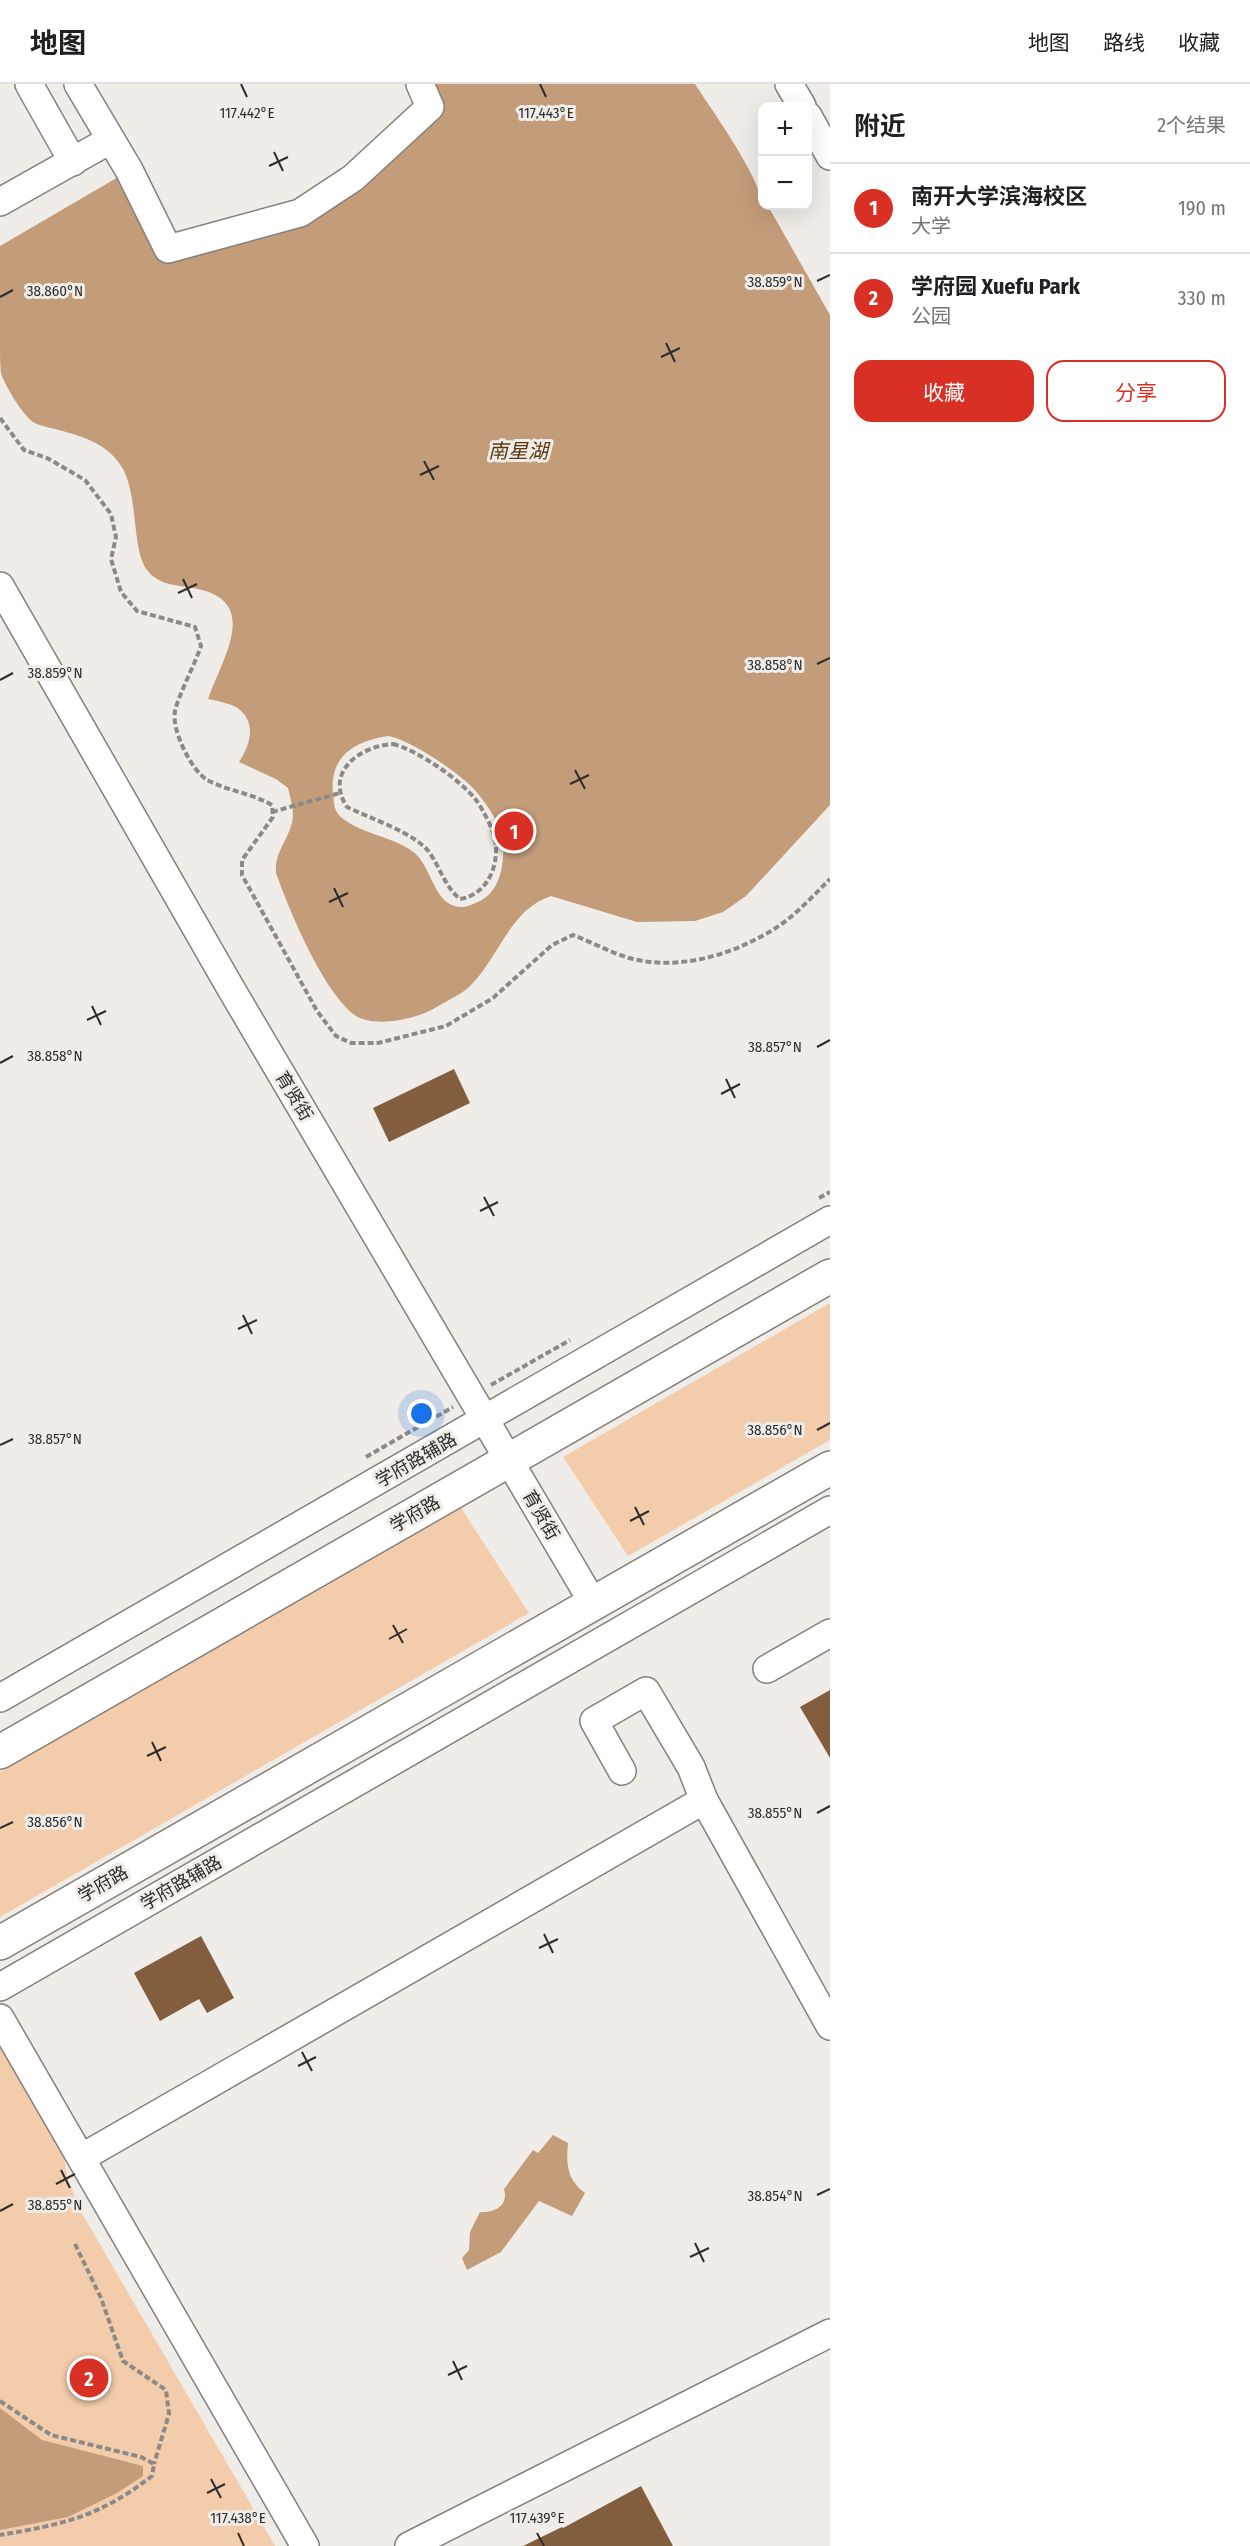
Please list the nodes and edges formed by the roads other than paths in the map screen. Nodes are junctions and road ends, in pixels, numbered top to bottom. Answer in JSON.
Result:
{"nodes":[{"id":1,"x":29,"y":84,"type":"edge"},
{"id":2,"x":78,"y":84,"type":"edge"},
{"id":3,"x":420,"y":84,"type":"edge"},
{"id":4,"x":789,"y":84,"type":"edge"},
{"id":5,"x":800,"y":102,"type":"edge"},
{"id":6,"x":812,"y":125,"type":"edge"},
{"id":7,"x":110,"y":140,"type":"junction"},
{"id":8,"x":830,"y":156,"type":"edge"},
{"id":9,"x":73,"y":162,"type":"junction"},
{"id":10,"x":0,"y":202,"type":"edge"},
{"id":11,"x":0,"y":586,"type":"edge"},
{"id":12,"x":830,"y":1220,"type":"edge"},
{"id":13,"x":830,"y":1276,"type":"edge"},
{"id":14,"x":485,"y":1420,"type":"junction"},
{"id":15,"x":509,"y":1460,"type":"junction"},
{"id":16,"x":830,"y":1468,"type":"edge"},
{"id":17,"x":830,"y":1510,"type":"edge"},
{"id":18,"x":593,"y":1603,"type":"junction"},
{"id":19,"x":830,"y":1633,"type":"edge"},
{"id":20,"x":767,"y":1669,"type":"dead end"},
{"id":21,"x":0,"y":1698,"type":"edge"},
{"id":22,"x":0,"y":1752,"type":"edge"},
{"id":23,"x":622,"y":1771,"type":"dead end"},
{"id":24,"x":704,"y":1800,"type":"junction"},
{"id":25,"x":0,"y":1943,"type":"edge"},
{"id":26,"x":0,"y":1987,"type":"edge"},
{"id":27,"x":0,"y":2018,"type":"edge"},
{"id":28,"x":830,"y":2026,"type":"edge"},
{"id":29,"x":81,"y":2158,"type":"junction"},
{"id":30,"x":830,"y":2333,"type":"edge"},
{"id":31,"x":305,"y":2546,"type":"edge"},
{"id":32,"x":409,"y":2546,"type":"edge"}],
"edges":[{"from":1,"to":9,"type":"street"},
{"from":2,"to":7,"type":"street"},
{"from":3,"to":7,"type":"street"},
{"from":4,"to":5,"type":"street"},
{"from":6,"to":8,"type":"street"},
{"from":7,"to":9,"type":"street"},
{"from":9,"to":10,"type":"street"},
{"from":11,"to":14,"type":"street","name":"育贤街"},
{"from":12,"to":14,"type":"street","name":"学府路辅路"},
{"from":13,"to":15,"type":"highway","name":"学府路"},
{"from":14,"to":15,"type":"street","name":"育贤街"},
{"from":14,"to":21,"type":"street","name":"学府路辅路"},
{"from":15,"to":18,"type":"street","name":"育贤街"},
{"from":15,"to":22,"type":"highway","name":"学府路"},
{"from":16,"to":18,"type":"highway","name":"学府路"},
{"from":17,"to":26,"type":"street","name":"学府路辅路"},
{"from":18,"to":25,"type":"highway","name":"学府路"},
{"from":19,"to":20,"type":"street"},
{"from":23,"to":24,"type":"street"},
{"from":24,"to":28,"type":"street"},
{"from":24,"to":29,"type":"street"},
{"from":27,"to":29,"type":"street"},
{"from":29,"to":31,"type":"street"},
{"from":30,"to":32,"type":"street"}]}
